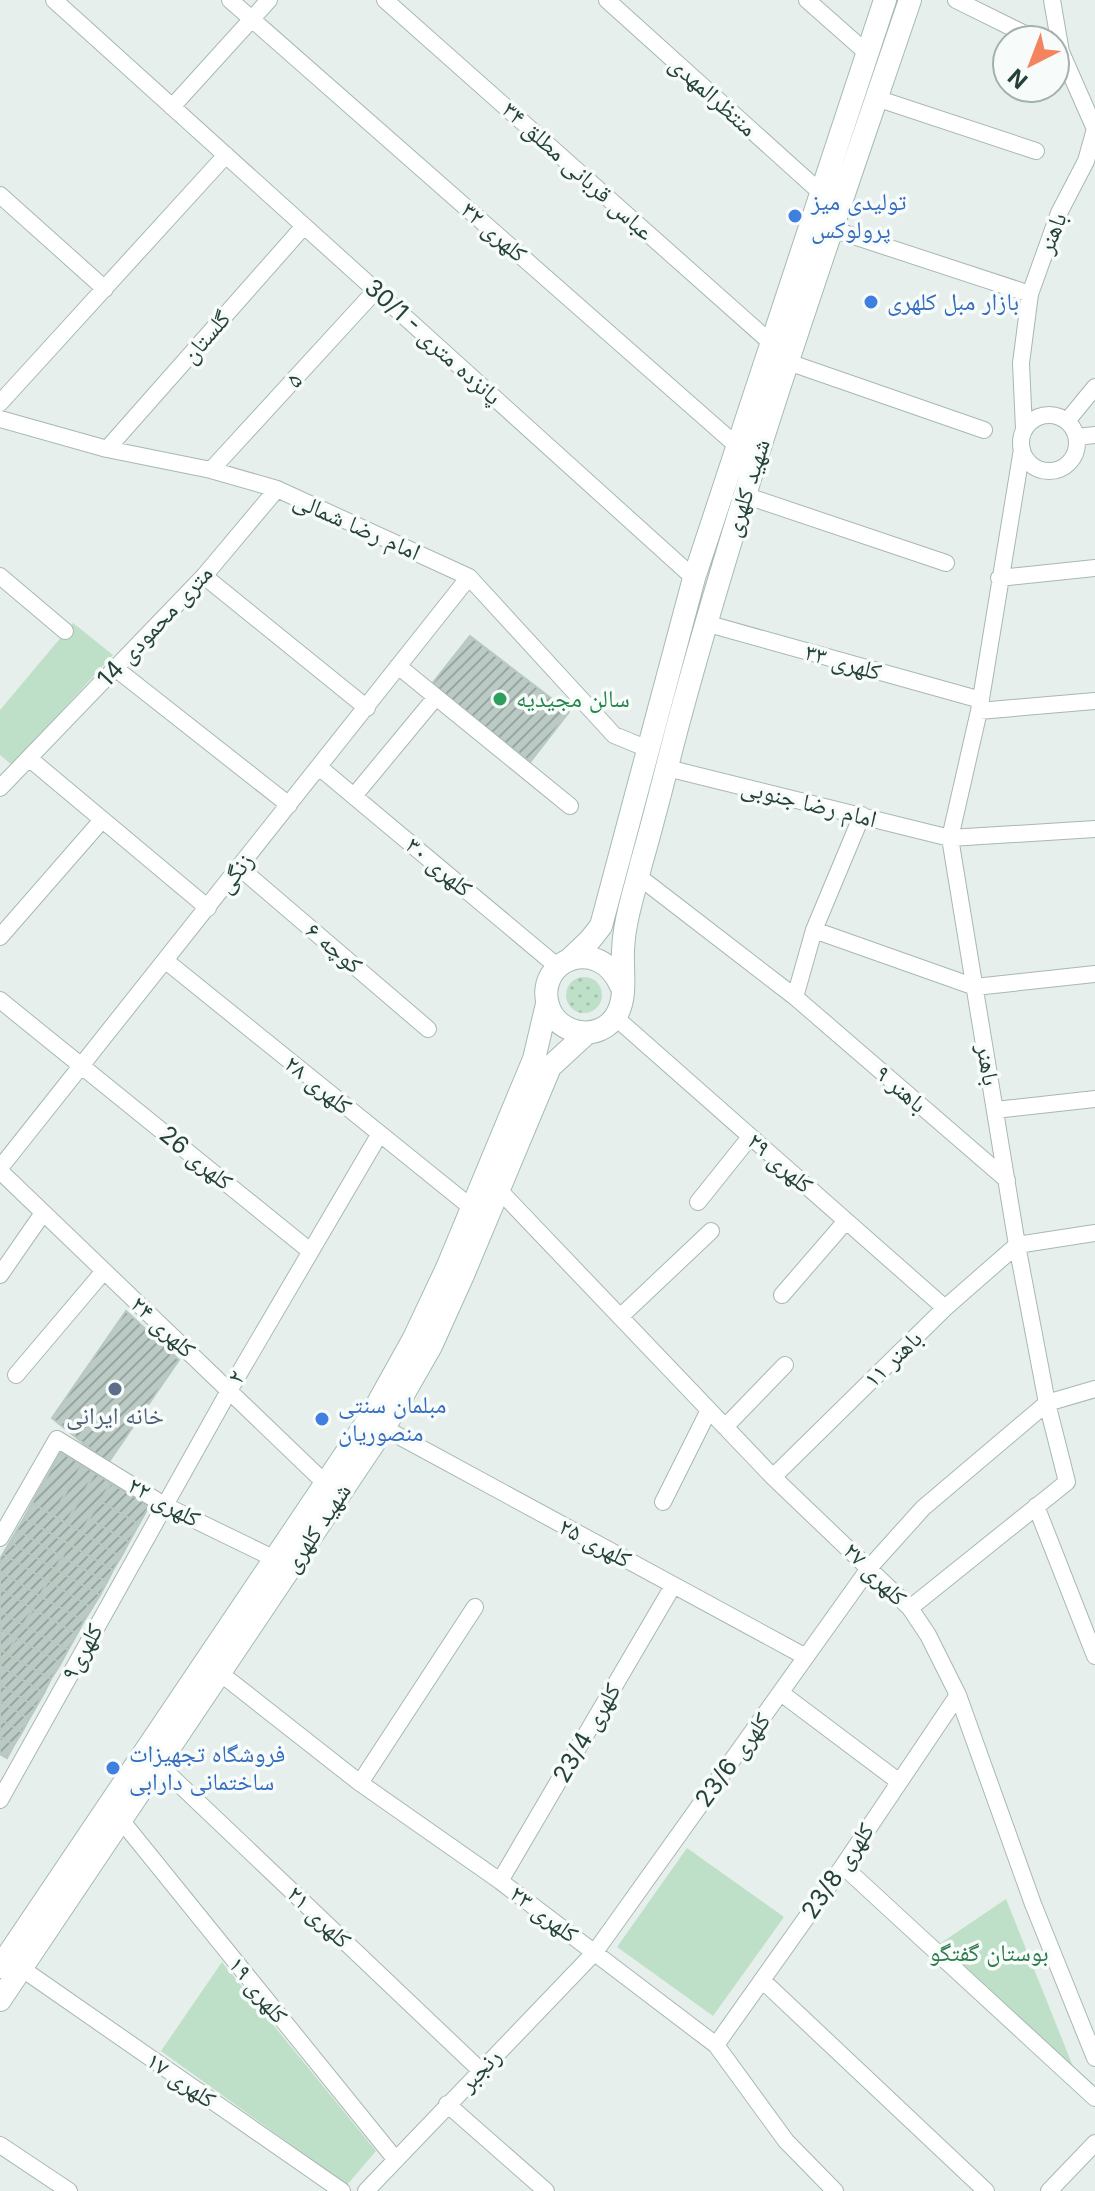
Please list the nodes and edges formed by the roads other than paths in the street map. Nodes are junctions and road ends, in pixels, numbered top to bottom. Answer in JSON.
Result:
{"nodes":[{"id":1,"x":54,"y":0,"type":"edge"},
{"id":2,"x":230,"y":0,"type":"edge"},
{"id":3,"x":269,"y":0,"type":"edge"},
{"id":4,"x":385,"y":0,"type":"edge"},
{"id":5,"x":607,"y":0,"type":"edge"},
{"id":6,"x":807,"y":0,"type":"edge"},
{"id":7,"x":885,"y":0,"type":"edge"},
{"id":8,"x":910,"y":0,"type":"edge"},
{"id":9,"x":956,"y":0,"type":"edge"},
{"id":10,"x":1052,"y":0,"type":"edge"},
{"id":11,"x":251,"y":19,"type":"junction"},
{"id":12,"x":1005,"y":24,"type":"edge"},
{"id":13,"x":1055,"y":24,"type":"edge"},
{"id":14,"x":867,"y":53,"type":"junction"},
{"id":15,"x":1071,"y":78,"type":"edge"},
{"id":16,"x":876,"y":98,"type":"junction"},
{"id":17,"x":172,"y":107,"type":"junction"},
{"id":18,"x":1095,"y":129,"type":"edge"},
{"id":19,"x":1036,"y":151,"type":"dead end"},
{"id":20,"x":226,"y":155,"type":"junction"},
{"id":21,"x":820,"y":192,"type":"junction"},
{"id":22,"x":0,"y":195,"type":"edge"},
{"id":23,"x":304,"y":226,"type":"junction"},
{"id":24,"x":832,"y":229,"type":"junction"},
{"id":25,"x":105,"y":289,"type":"junction"},
{"id":26,"x":376,"y":290,"type":"junction"},
{"id":27,"x":1030,"y":294,"type":"junction"},
{"id":28,"x":770,"y":342,"type":"junction"},
{"id":29,"x":788,"y":362,"type":"junction"},
{"id":30,"x":1095,"y":387,"type":"edge"},
{"id":31,"x":0,"y":403,"type":"edge"},
{"id":32,"x":0,"y":419,"type":"edge"},
{"id":33,"x":1067,"y":421,"type":"junction"},
{"id":34,"x":1024,"y":429,"type":"junction"},
{"id":35,"x":984,"y":430,"type":"dead end"},
{"id":36,"x":1095,"y":435,"type":"edge"},
{"id":37,"x":1077,"y":437,"type":"junction"},
{"id":38,"x":736,"y":445,"type":"junction"},
{"id":39,"x":107,"y":449,"type":"junction"},
{"id":40,"x":1022,"y":449,"type":"junction"},
{"id":41,"x":211,"y":470,"type":"junction"},
{"id":42,"x":277,"y":489,"type":"junction"},
{"id":43,"x":744,"y":495,"type":"junction"},
{"id":44,"x":946,"y":563,"type":"dead end"},
{"id":45,"x":1095,"y":568,"type":"edge"},
{"id":46,"x":0,"y":576,"type":"edge"},
{"id":47,"x":204,"y":576,"type":"junction"},
{"id":48,"x":469,"y":577,"type":"junction"},
{"id":49,"x":694,"y":578,"type":"junction"},
{"id":50,"x":999,"y":578,"type":"junction"},
{"id":51,"x":705,"y":623,"type":"junction"},
{"id":52,"x":65,"y":631,"type":"dead end"},
{"id":53,"x":398,"y":666,"type":"junction"},
{"id":54,"x":115,"y":668,"type":"junction"},
{"id":55,"x":436,"y":697,"type":"junction"},
{"id":56,"x":1095,"y":701,"type":"edge"},
{"id":57,"x":980,"y":706,"type":"junction"},
{"id":58,"x":367,"y":708,"type":"junction"},
{"id":59,"x":648,"y":749,"type":"junction"},
{"id":60,"x":30,"y":759,"type":"junction"},
{"id":61,"x":319,"y":767,"type":"junction"},
{"id":62,"x":667,"y":768,"type":"junction"},
{"id":63,"x":0,"y":788,"type":"edge"},
{"id":64,"x":354,"y":796,"type":"junction"},
{"id":65,"x":289,"y":805,"type":"junction"},
{"id":66,"x":570,"y":806,"type":"dead end"},
{"id":67,"x":862,"y":815,"type":"junction"},
{"id":68,"x":102,"y":820,"type":"junction"},
{"id":69,"x":1095,"y":829,"type":"edge"},
{"id":70,"x":950,"y":838,"type":"junction"},
{"id":71,"x":240,"y":868,"type":"junction"},
{"id":72,"x":638,"y":876,"type":"junction"},
{"id":73,"x":208,"y":908,"type":"junction"},
{"id":74,"x":814,"y":930,"type":"junction"},
{"id":75,"x":0,"y":937,"type":"edge"},
{"id":76,"x":166,"y":961,"type":"junction"},
{"id":77,"x":564,"y":963,"type":"junction"},
{"id":78,"x":1095,"y":974,"type":"edge"},
{"id":79,"x":621,"y":986,"type":"junction"},
{"id":80,"x":975,"y":987,"type":"junction"},
{"id":81,"x":795,"y":997,"type":"junction"},
{"id":82,"x":0,"y":1000,"type":"edge"},
{"id":83,"x":547,"y":1004,"type":"junction"},
{"id":84,"x":615,"y":1017,"type":"junction"},
{"id":85,"x":428,"y":1029,"type":"dead end"},
{"id":86,"x":587,"y":1033,"type":"junction"},
{"id":87,"x":82,"y":1066,"type":"junction"},
{"id":88,"x":1095,"y":1099,"type":"edge"},
{"id":89,"x":995,"y":1110,"type":"junction"},
{"id":90,"x":379,"y":1135,"type":"junction"},
{"id":91,"x":750,"y":1137,"type":"junction"},
{"id":92,"x":5,"y":1149,"type":"edge"},
{"id":93,"x":0,"y":1169,"type":"edge"},
{"id":94,"x":1007,"y":1180,"type":"junction"},
{"id":95,"x":499,"y":1190,"type":"junction"},
{"id":96,"x":698,"y":1202,"type":"dead end"},
{"id":97,"x":472,"y":1208,"type":"junction"},
{"id":98,"x":43,"y":1213,"type":"junction"},
{"id":99,"x":846,"y":1221,"type":"junction"},
{"id":100,"x":711,"y":1231,"type":"dead end"},
{"id":101,"x":1095,"y":1233,"type":"edge"},
{"id":102,"x":1017,"y":1245,"type":"junction"},
{"id":103,"x":310,"y":1251,"type":"junction"},
{"id":104,"x":104,"y":1271,"type":"junction"},
{"id":105,"x":0,"y":1275,"type":"edge"},
{"id":106,"x":782,"y":1295,"type":"dead end"},
{"id":107,"x":945,"y":1308,"type":"junction"},
{"id":108,"x":620,"y":1317,"type":"junction"},
{"id":109,"x":785,"y":1365,"type":"dead end"},
{"id":110,"x":16,"y":1375,"type":"dead end"},
{"id":111,"x":230,"y":1389,"type":"junction"},
{"id":112,"x":1095,"y":1389,"type":"edge"},
{"id":113,"x":1047,"y":1403,"type":"junction"},
{"id":114,"x":709,"y":1410,"type":"junction"},
{"id":115,"x":725,"y":1427,"type":"junction"},
{"id":116,"x":384,"y":1428,"type":"junction"},
{"id":117,"x":773,"y":1477,"type":"junction"},
{"id":118,"x":325,"y":1483,"type":"junction"},
{"id":119,"x":663,"y":1502,"type":"dead end"},
{"id":120,"x":164,"y":1505,"type":"junction"},
{"id":121,"x":1036,"y":1506,"type":"junction"},
{"id":122,"x":0,"y":1538,"type":"edge"},
{"id":123,"x":275,"y":1559,"type":"junction"},
{"id":124,"x":870,"y":1567,"type":"junction"},
{"id":125,"x":673,"y":1586,"type":"junction"},
{"id":126,"x":475,"y":1607,"type":"dead end"},
{"id":127,"x":910,"y":1608,"type":"junction"},
{"id":128,"x":1095,"y":1656,"type":"edge"},
{"id":129,"x":806,"y":1657,"type":"junction"},
{"id":130,"x":220,"y":1673,"type":"junction"},
{"id":131,"x":781,"y":1693,"type":"junction"},
{"id":132,"x":958,"y":1695,"type":"junction"},
{"id":133,"x":158,"y":1764,"type":"junction"},
{"id":134,"x":898,"y":1781,"type":"junction"},
{"id":135,"x":360,"y":1783,"type":"junction"},
{"id":136,"x":0,"y":1800,"type":"edge"},
{"id":137,"x":121,"y":1820,"type":"junction"},
{"id":138,"x":843,"y":1866,"type":"junction"},
{"id":139,"x":500,"y":1881,"type":"junction"},
{"id":140,"x":595,"y":1952,"type":"junction"},
{"id":141,"x":10,"y":1968,"type":"edge"},
{"id":142,"x":762,"y":1980,"type":"junction"},
{"id":143,"x":0,"y":2000,"type":"edge"},
{"id":144,"x":716,"y":2045,"type":"junction"},
{"id":145,"x":1095,"y":2058,"type":"edge"},
{"id":146,"x":480,"y":2070,"type":"junction"},
{"id":147,"x":1095,"y":2098,"type":"edge"},
{"id":148,"x":447,"y":2104,"type":"junction"},
{"id":149,"x":1095,"y":2143,"type":"edge"},
{"id":150,"x":0,"y":2145,"type":"edge"},
{"id":151,"x":396,"y":2160,"type":"junction"},
{"id":152,"x":69,"y":2191,"type":"edge"},
{"id":153,"x":342,"y":2191,"type":"edge"},
{"id":154,"x":366,"y":2191,"type":"edge"},
{"id":155,"x":546,"y":2191,"type":"edge"},
{"id":156,"x":835,"y":2191,"type":"edge"},
{"id":157,"x":986,"y":2191,"type":"edge"},
{"id":158,"x":1049,"y":2191,"type":"edge"}],
"edges":[{"from":1,"to":17,"type":"street","name":"30/1 - پانزده متری"},
{"from":2,"to":11,"type":"street","name":"کلهری ۳۲"},
{"from":3,"to":11,"type":"street"},
{"from":4,"to":28,"type":"street","name":"عباس قربانی مطلق ۳۴"},
{"from":5,"to":21,"type":"street","name":"منتظرالمهدی"},
{"from":6,"to":14,"type":"street"},
{"from":7,"to":14,"type":"main road","name":"شهید کلهری"},
{"from":8,"to":16,"type":"main road","name":"شهید کلهری"},
{"from":9,"to":12,"type":"street"},
{"from":10,"to":13,"type":"street","name":"باهنر"},
{"from":11,"to":17,"type":"street"},
{"from":11,"to":38,"type":"street","name":"کلهری ۳۲"},
{"from":14,"to":21,"type":"main road","name":"شهید کلهری"},
{"from":15,"to":18,"type":"street","name":"باهنر"},
{"from":16,"to":19,"type":"street"},
{"from":16,"to":24,"type":"main road","name":"شهید کلهری"},
{"from":17,"to":20,"type":"street","name":"30/1 - پانزده متری"},
{"from":18,"to":27,"type":"street","name":"باهنر"},
{"from":20,"to":23,"type":"street","name":"30/1 - پانزده متری"},
{"from":20,"to":25,"type":"street"},
{"from":21,"to":28,"type":"main road","name":"شهید کلهری"},
{"from":22,"to":25,"type":"street"},
{"from":23,"to":26,"type":"street","name":"30/1 - پانزده متری"},
{"from":23,"to":39,"type":"street","name":"گلستان"},
{"from":24,"to":27,"type":"street"},
{"from":24,"to":29,"type":"main road","name":"شهید کلهری"},
{"from":25,"to":31,"type":"street"},
{"from":26,"to":41,"type":"street","name":"۵"},
{"from":26,"to":49,"type":"street","name":"30/1 - پانزده متری"},
{"from":27,"to":34,"type":"street","name":"باهنر"},
{"from":28,"to":38,"type":"main road","name":"شهید کلهری"},
{"from":29,"to":35,"type":"street"},
{"from":29,"to":43,"type":"main road","name":"شهید کلهری"},
{"from":30,"to":33,"type":"street"},
{"from":32,"to":39,"type":"street","name":"امام رضا شمالی"},
{"from":33,"to":34,"type":"street"},
{"from":33,"to":37,"type":"street"},
{"from":34,"to":40,"type":"street"},
{"from":36,"to":37,"type":"street"},
{"from":37,"to":40,"type":"street"},
{"from":38,"to":49,"type":"main road","name":"شهید کلهری"},
{"from":39,"to":41,"type":"street","name":"امام رضا شمالی"},
{"from":40,"to":50,"type":"street","name":"باهنر"},
{"from":41,"to":42,"type":"street","name":"امام رضا شمالی"},
{"from":42,"to":47,"type":"street","name":"14 متری محمودی"},
{"from":42,"to":48,"type":"street","name":"امام رضا شمالی"},
{"from":43,"to":44,"type":"street"},
{"from":43,"to":51,"type":"main road","name":"شهید کلهری"},
{"from":45,"to":50,"type":"street"},
{"from":46,"to":52,"type":"street"},
{"from":47,"to":54,"type":"street","name":"14 متری محمودی"},
{"from":47,"to":58,"type":"street"},
{"from":48,"to":53,"type":"street","name":"زنگی"},
{"from":48,"to":59,"type":"street","name":"امام رضا شمالی"},
{"from":49,"to":59,"type":"main road","name":"شهید کلهری"},
{"from":50,"to":57,"type":"street","name":"باهنر"},
{"from":51,"to":57,"type":"street","name":"کلهری ۳۳"},
{"from":51,"to":62,"type":"main road","name":"شهید کلهری"},
{"from":53,"to":55,"type":"street"},
{"from":53,"to":58,"type":"street","name":"زنگی"},
{"from":54,"to":60,"type":"street","name":"14 متری محمودی"},
{"from":54,"to":65,"type":"street"},
{"from":55,"to":64,"type":"street"},
{"from":55,"to":66,"type":"street"},
{"from":56,"to":57,"type":"street"},
{"from":57,"to":70,"type":"street","name":"باهنر"},
{"from":58,"to":61,"type":"street","name":"زنگی"},
{"from":59,"to":77,"type":"main road","name":"شهید کلهری"},
{"from":60,"to":63,"type":"street","name":"14 متری محمودی"},
{"from":60,"to":68,"type":"street"},
{"from":61,"to":64,"type":"street","name":"کلهری ۳۰"},
{"from":61,"to":65,"type":"street","name":"زنگی"},
{"from":62,"to":67,"type":"street","name":"امام رضا جنوبی"},
{"from":62,"to":72,"type":"main road","name":"شهید کلهری"},
{"from":64,"to":77,"type":"street","name":"کلهری ۳۰"},
{"from":65,"to":71,"type":"street","name":"زنگی"},
{"from":67,"to":70,"type":"street","name":"امام رضا جنوبی"},
{"from":67,"to":74,"type":"street"},
{"from":68,"to":73,"type":"street"},
{"from":68,"to":75,"type":"street"},
{"from":69,"to":70,"type":"street","name":"امام رضا جنوبی"},
{"from":70,"to":80,"type":"street","name":"باهنر"},
{"from":71,"to":73,"type":"street","name":"زنگی"},
{"from":71,"to":85,"type":"street","name":"۶ کوچه"},
{"from":72,"to":79,"type":"main road","name":"شهید کلهری"},
{"from":72,"to":81,"type":"street","name":"باهنر ۹"},
{"from":73,"to":76,"type":"street","name":"زنگی"},
{"from":74,"to":80,"type":"street"},
{"from":74,"to":81,"type":"street"},
{"from":76,"to":87,"type":"street","name":"زنگی"},
{"from":76,"to":90,"type":"street","name":"کلهری ۲۸"},
{"from":77,"to":79,"type":"main road"},
{"from":77,"to":83,"type":"main road"},
{"from":78,"to":80,"type":"street"},
{"from":79,"to":84,"type":"main road"},
{"from":80,"to":89,"type":"street","name":"باهنر"},
{"from":81,"to":94,"type":"street","name":"باهنر ۹"},
{"from":82,"to":87,"type":"street","name":"کلهری 26"},
{"from":83,"to":86,"type":"main road"},
{"from":83,"to":97,"type":"main road","name":"شهید کلهری"},
{"from":84,"to":86,"type":"main road"},
{"from":84,"to":91,"type":"street","name":"کلهری ۲۹"},
{"from":86,"to":95,"type":"main road","name":"شهید کلهری"},
{"from":87,"to":92,"type":"street","name":"زنگی"},
{"from":87,"to":103,"type":"street","name":"کلهری 26"},
{"from":88,"to":89,"type":"street"},
{"from":89,"to":94,"type":"street","name":"باهنر"},
{"from":90,"to":97,"type":"street","name":"کلهری ۲۸"},
{"from":90,"to":103,"type":"street","name":"۲"},
{"from":91,"to":96,"type":"street"},
{"from":91,"to":99,"type":"street","name":"کلهری ۲۹"},
{"from":92,"to":93,"type":"street","name":"زنگی"},
{"from":93,"to":98,"type":"street","name":"کلهری ۲۴"},
{"from":94,"to":102,"type":"street","name":"باهنر"},
{"from":95,"to":108,"type":"street","name":"کلهری ۲۷"},
{"from":95,"to":116,"type":"main road","name":"شهید کلهری"},
{"from":97,"to":118,"type":"main road","name":"شهید کلهری"},
{"from":98,"to":104,"type":"street","name":"کلهری ۲۴"},
{"from":98,"to":105,"type":"street"},
{"from":99,"to":106,"type":"street"},
{"from":99,"to":107,"type":"street","name":"کلهری ۲۹"},
{"from":100,"to":108,"type":"street"},
{"from":101,"to":102,"type":"street"},
{"from":102,"to":107,"type":"street","name":"باهنر ۱۱"},
{"from":102,"to":113,"type":"street","name":"باهنر"},
{"from":103,"to":111,"type":"street","name":"۲"},
{"from":104,"to":110,"type":"street"},
{"from":104,"to":111,"type":"street","name":"کلهری ۲۴"},
{"from":107,"to":117,"type":"street","name":"باهنر ۱۱"},
{"from":108,"to":114,"type":"street","name":"کلهری ۲۷"},
{"from":109,"to":115,"type":"street"},
{"from":111,"to":118,"type":"street","name":"کلهری ۲۴"},
{"from":111,"to":120,"type":"street","name":"۲"},
{"from":112,"to":113,"type":"street"},
{"from":113,"to":121,"type":"street","name":"باهنر"},
{"from":113,"to":124,"type":"street","name":"کلهری 23/6"},
{"from":114,"to":115,"type":"street","name":"کلهری ۲۷"},
{"from":114,"to":119,"type":"street"},
{"from":115,"to":117,"type":"street","name":"کلهری ۲۷"},
{"from":116,"to":125,"type":"street","name":"کلهری ۲۵"},
{"from":116,"to":130,"type":"main road","name":"شهید کلهری"},
{"from":117,"to":124,"type":"street","name":"کلهری ۲۷"},
{"from":118,"to":123,"type":"main road","name":"شهید کلهری"},
{"from":120,"to":122,"type":"street","name":"کلهری ۲۲"},
{"from":120,"to":123,"type":"street","name":"کلهری ۲۲"},
{"from":120,"to":136,"type":"street","name":"کلهری۹"},
{"from":121,"to":127,"type":"street","name":"باهنر"},
{"from":121,"to":128,"type":"street"},
{"from":123,"to":141,"type":"main road","name":"شهید کلهری"},
{"from":124,"to":127,"type":"street","name":"کلهری ۲۷"},
{"from":124,"to":129,"type":"street","name":"کلهری 23/6"},
{"from":125,"to":129,"type":"street","name":"کلهری ۲۵"},
{"from":125,"to":139,"type":"street","name":"کلهری 23/4"},
{"from":126,"to":135,"type":"street"},
{"from":127,"to":132,"type":"street","name":"کلهری ۲۷"},
{"from":129,"to":131,"type":"street","name":"کلهری 23/6"},
{"from":130,"to":133,"type":"main road","name":"شهید کلهری"},
{"from":130,"to":135,"type":"street","name":"کلهری ۲۳"},
{"from":131,"to":134,"type":"street"},
{"from":131,"to":140,"type":"street","name":"کلهری 23/6"},
{"from":132,"to":134,"type":"street","name":"کلهری 23/8"},
{"from":132,"to":145,"type":"street","name":"کلهری ۲۷"},
{"from":133,"to":137,"type":"main road","name":"شهید کلهری"},
{"from":133,"to":146,"type":"street","name":"کلهری ۲۱"},
{"from":134,"to":138,"type":"street","name":"کلهری 23/8"},
{"from":135,"to":139,"type":"street","name":"کلهری ۲۳"},
{"from":137,"to":141,"type":"main road","name":"شهید کلهری"},
{"from":137,"to":151,"type":"street","name":"کلهری ۱۹"},
{"from":138,"to":142,"type":"street","name":"کلهری 23/8"},
{"from":138,"to":147,"type":"street"},
{"from":139,"to":140,"type":"street","name":"کلهری ۲۳"},
{"from":140,"to":144,"type":"street","name":"کلهری ۲۳"},
{"from":140,"to":146,"type":"street","name":"رنجبر"},
{"from":141,"to":143,"type":"main road","name":"شهید کلهری"},
{"from":141,"to":153,"type":"street","name":"کلهری ۱۷"},
{"from":142,"to":144,"type":"street","name":"کلهری 23/8"},
{"from":142,"to":157,"type":"street"},
{"from":144,"to":156,"type":"street","name":"کلهری ۲۳"},
{"from":146,"to":148,"type":"street","name":"رنجبر"},
{"from":148,"to":151,"type":"street","name":"رنجبر"},
{"from":148,"to":155,"type":"street"},
{"from":149,"to":158,"type":"street"},
{"from":150,"to":152,"type":"street"},
{"from":151,"to":154,"type":"street","name":"رنجبر"}]}
